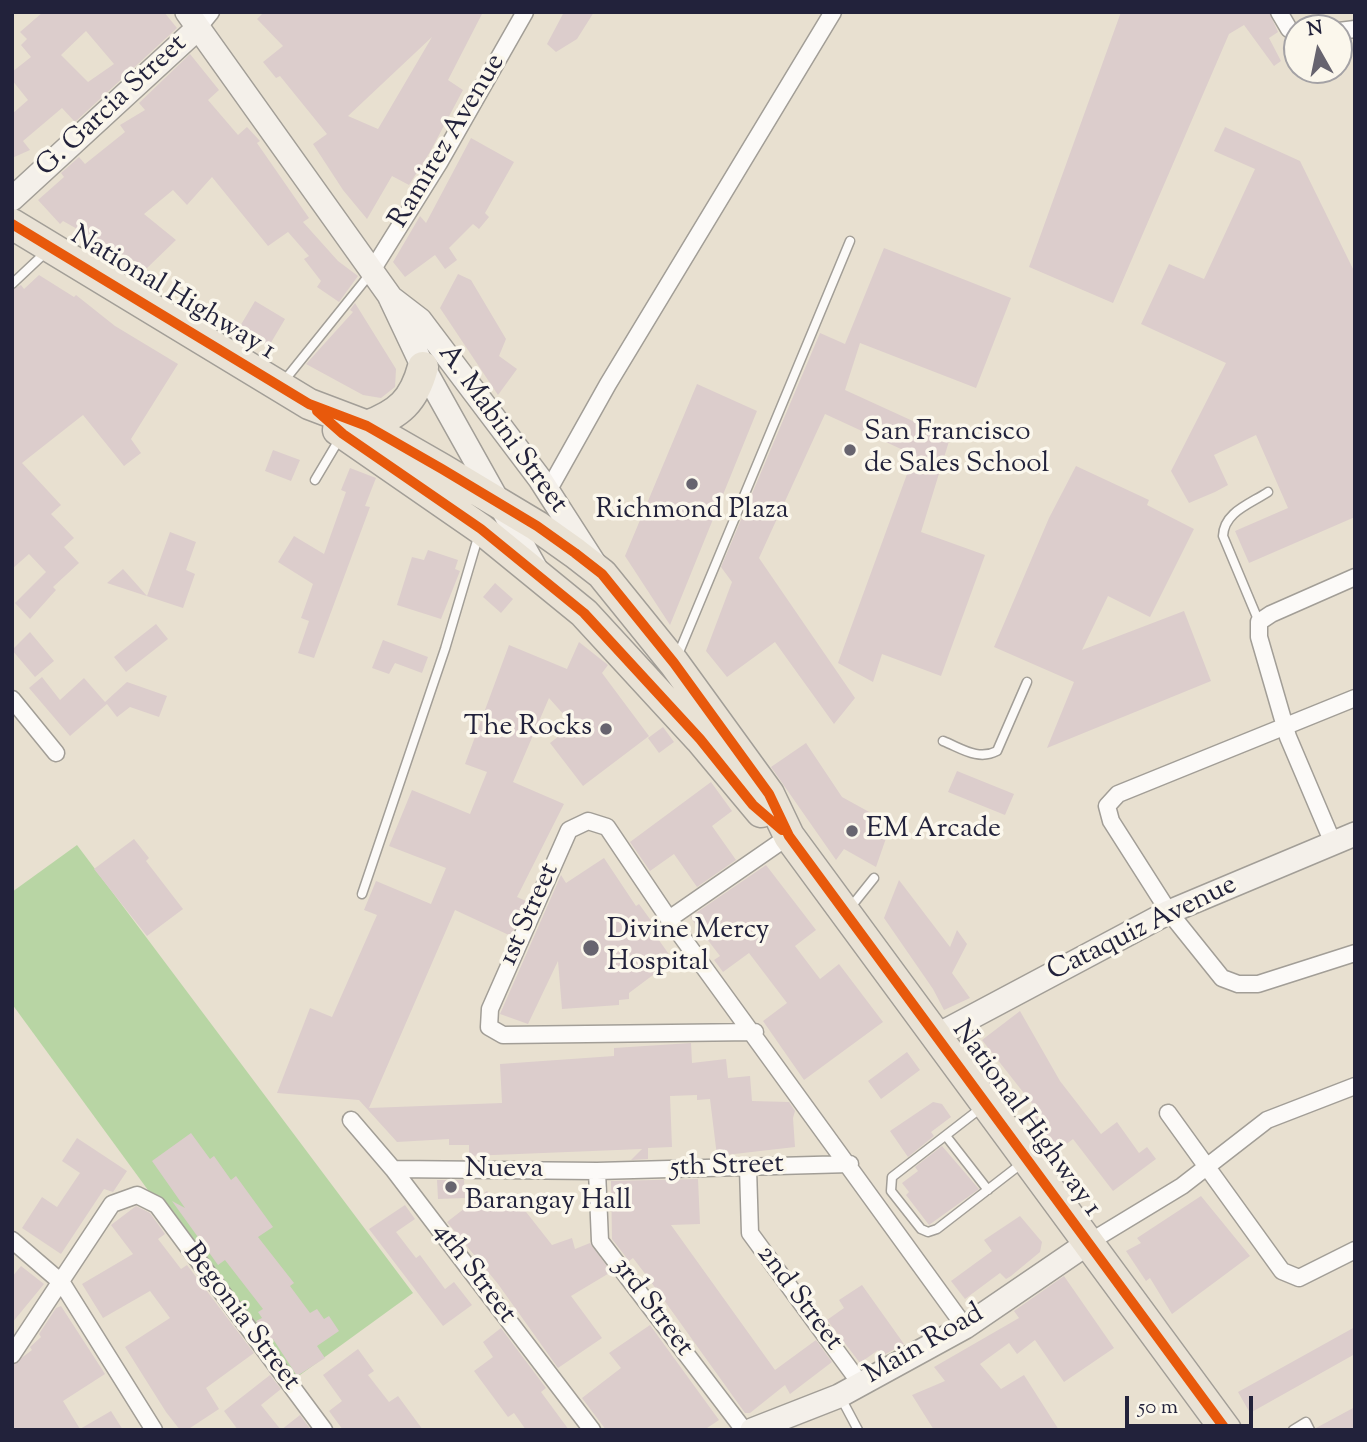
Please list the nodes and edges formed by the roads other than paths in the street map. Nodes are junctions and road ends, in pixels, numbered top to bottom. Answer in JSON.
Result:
{"nodes":[{"id":1,"x":525,"y":12,"type":"edge"},
{"id":2,"x":833,"y":12,"type":"edge"},
{"id":3,"x":199,"y":18,"type":"edge"},
{"id":4,"x":12,"y":199,"type":"edge"},
{"id":5,"x":12,"y":224,"type":"edge"},
{"id":6,"x":850,"y":241,"type":"dead end"},
{"id":7,"x":50,"y":247,"type":"junction"},
{"id":8,"x":371,"y":272,"type":"junction"},
{"id":9,"x":12,"y":284,"type":"edge"},
{"id":10,"x":389,"y":295,"type":"junction"},
{"id":11,"x":424,"y":367,"type":"junction"},
{"id":12,"x":280,"y":386,"type":"junction"},
{"id":13,"x":355,"y":430,"type":"junction"},
{"id":14,"x":315,"y":480,"type":"dead end"},
{"id":15,"x":548,"y":491,"type":"junction"},
{"id":16,"x":1268,"y":492,"type":"dead end"},
{"id":17,"x":502,"y":505,"type":"junction"},
{"id":18,"x":481,"y":528,"type":"junction"},
{"id":19,"x":538,"y":573,"type":"junction"},
{"id":20,"x":601,"y":574,"type":"junction"},
{"id":21,"x":1355,"y":577,"type":"edge"},
{"id":22,"x":1259,"y":622,"type":"junction"},
{"id":23,"x":674,"y":663,"type":"junction"},
{"id":24,"x":1027,"y":682,"type":"dead end"},
{"id":25,"x":1355,"y":698,"type":"edge"},
{"id":26,"x":12,"y":699,"type":"edge"},
{"id":27,"x":1284,"y":726,"type":"junction"},
{"id":28,"x":943,"y":741,"type":"dead end"},
{"id":29,"x":56,"y":753,"type":"dead end"},
{"id":30,"x":1355,"y":834,"type":"edge"},
{"id":31,"x":789,"y":836,"type":"junction"},
{"id":32,"x":1333,"y":843,"type":"junction"},
{"id":33,"x":874,"y":878,"type":"dead end"},
{"id":34,"x":362,"y":894,"type":"dead end"},
{"id":35,"x":844,"y":911,"type":"junction"},
{"id":36,"x":1169,"y":912,"type":"junction"},
{"id":37,"x":669,"y":919,"type":"junction"},
{"id":38,"x":1355,"y":953,"type":"edge"},
{"id":39,"x":755,"y":1032,"type":"junction"},
{"id":40,"x":936,"y":1036,"type":"junction"},
{"id":41,"x":1355,"y":1086,"type":"edge"},
{"id":42,"x":986,"y":1104,"type":"junction"},
{"id":43,"x":1168,"y":1113,"type":"dead end"},
{"id":44,"x":351,"y":1120,"type":"dead end"},
{"id":45,"x":946,"y":1136,"type":"junction"},
{"id":46,"x":1027,"y":1160,"type":"junction"},
{"id":47,"x":850,"y":1164,"type":"junction"},
{"id":48,"x":1207,"y":1166,"type":"junction"},
{"id":49,"x":748,"y":1168,"type":"junction"},
{"id":50,"x":393,"y":1169,"type":"junction"},
{"id":51,"x":597,"y":1171,"type":"junction"},
{"id":52,"x":988,"y":1190,"type":"junction"},
{"id":53,"x":12,"y":1240,"type":"edge"},
{"id":54,"x":1088,"y":1243,"type":"junction"},
{"id":55,"x":1355,"y":1250,"type":"edge"},
{"id":56,"x":62,"y":1283,"type":"junction"},
{"id":57,"x":965,"y":1326,"type":"junction"},
{"id":58,"x":12,"y":1354,"type":"edge"},
{"id":59,"x":860,"y":1382,"type":"junction"},
{"id":60,"x":839,"y":1396,"type":"junction"},
{"id":61,"x":154,"y":1430,"type":"edge"},
{"id":62,"x":324,"y":1430,"type":"edge"},
{"id":63,"x":592,"y":1430,"type":"edge"},
{"id":64,"x":744,"y":1430,"type":"edge"},
{"id":65,"x":752,"y":1430,"type":"edge"},
{"id":66,"x":858,"y":1430,"type":"edge"},
{"id":67,"x":1226,"y":1430,"type":"edge"},
{"id":68,"x":1293,"y":1430,"type":"edge"},
{"id":69,"x":1310,"y":1430,"type":"edge"}],
"edges":[{"from":1,"to":8,"type":"street","name":"Ramirez Avenue"},
{"from":2,"to":15,"type":"street"},
{"from":3,"to":4,"type":"street","name":"G. Garcia Street"},
{"from":3,"to":8,"type":"street","name":"A. Mabini Street"},
{"from":5,"to":7,"type":"highway","name":"National Highway 1"},
{"from":6,"to":23,"type":"lane"},
{"from":7,"to":9,"type":"lane"},
{"from":7,"to":12,"type":"highway","name":"National Highway 1"},
{"from":8,"to":10,"type":"street","name":"A. Mabini Street"},
{"from":8,"to":12,"type":"lane"},
{"from":10,"to":11,"type":"street","name":"A. Mabini Street"},
{"from":10,"to":15,"type":"street","name":"A. Mabini Street"},
{"from":11,"to":13,"type":"highway"},
{"from":11,"to":17,"type":"street","name":"A. Mabini Street"},
{"from":12,"to":13,"type":"highway","name":"National Highway 1"},
{"from":13,"to":14,"type":"lane"},
{"from":13,"to":17,"type":"highway","name":"National Highway 1"},
{"from":13,"to":18,"type":"highway","name":"National Highway 1"},
{"from":15,"to":20,"type":"street","name":"A. Mabini Street"},
{"from":16,"to":22,"type":"lane"},
{"from":17,"to":19,"type":"street","name":"A. Mabini Street"},
{"from":17,"to":20,"type":"highway","name":"National Highway 1"},
{"from":18,"to":19,"type":"highway","name":"National Highway 1"},
{"from":18,"to":34,"type":"lane"},
{"from":19,"to":31,"type":"highway","name":"National Highway 1"},
{"from":20,"to":23,"type":"highway","name":"National Highway 1"},
{"from":21,"to":22,"type":"street"},
{"from":22,"to":27,"type":"street"},
{"from":23,"to":31,"type":"highway","name":"National Highway 1"},
{"from":24,"to":28,"type":"lane"},
{"from":25,"to":27,"type":"street"},
{"from":26,"to":29,"type":"street"},
{"from":27,"to":32,"type":"street"},
{"from":27,"to":36,"type":"street"},
{"from":30,"to":32,"type":"street","name":"Cataquiz Avenue"},
{"from":31,"to":35,"type":"highway","name":"National Highway 1"},
{"from":31,"to":37,"type":"street"},
{"from":32,"to":36,"type":"street","name":"Cataquiz Avenue"},
{"from":33,"to":35,"type":"lane"},
{"from":35,"to":40,"type":"highway","name":"National Highway 1"},
{"from":36,"to":38,"type":"street"},
{"from":36,"to":40,"type":"street","name":"Cataquiz Avenue"},
{"from":37,"to":39,"type":"street","name":"1st Street"},
{"from":37,"to":39,"type":"street","name":"1st Street"},
{"from":39,"to":47,"type":"street","name":"1st Street"},
{"from":40,"to":42,"type":"highway","name":"National Highway 1"},
{"from":41,"to":48,"type":"street"},
{"from":42,"to":45,"type":"lane"},
{"from":42,"to":46,"type":"highway","name":"National Highway 1"},
{"from":43,"to":48,"type":"street"},
{"from":44,"to":50,"type":"street","name":"4th Street"},
{"from":45,"to":52,"type":"lane"},
{"from":45,"to":52,"type":"lane"},
{"from":46,"to":52,"type":"lane"},
{"from":46,"to":54,"type":"highway","name":"National Highway 1"},
{"from":47,"to":49,"type":"street","name":"5th Street"},
{"from":47,"to":57,"type":"street","name":"1st Street"},
{"from":48,"to":54,"type":"street"},
{"from":48,"to":55,"type":"street"},
{"from":49,"to":51,"type":"street","name":"5th Street"},
{"from":49,"to":59,"type":"street","name":"2nd Street"},
{"from":50,"to":51,"type":"street","name":"5th Street"},
{"from":50,"to":63,"type":"street","name":"4th Street"},
{"from":51,"to":64,"type":"street","name":"3rd Street"},
{"from":53,"to":56,"type":"street"},
{"from":54,"to":57,"type":"street","name":"Main Road"},
{"from":54,"to":67,"type":"highway","name":"National Highway 1"},
{"from":56,"to":58,"type":"street"},
{"from":56,"to":61,"type":"street"},
{"from":56,"to":62,"type":"street","name":"Begonia Street"},
{"from":57,"to":59,"type":"street","name":"Main Road"},
{"from":59,"to":60,"type":"street","name":"Main Road"},
{"from":60,"to":65,"type":"street","name":"Main Road"},
{"from":60,"to":66,"type":"lane"},
{"from":68,"to":69,"type":"lane"}]}
